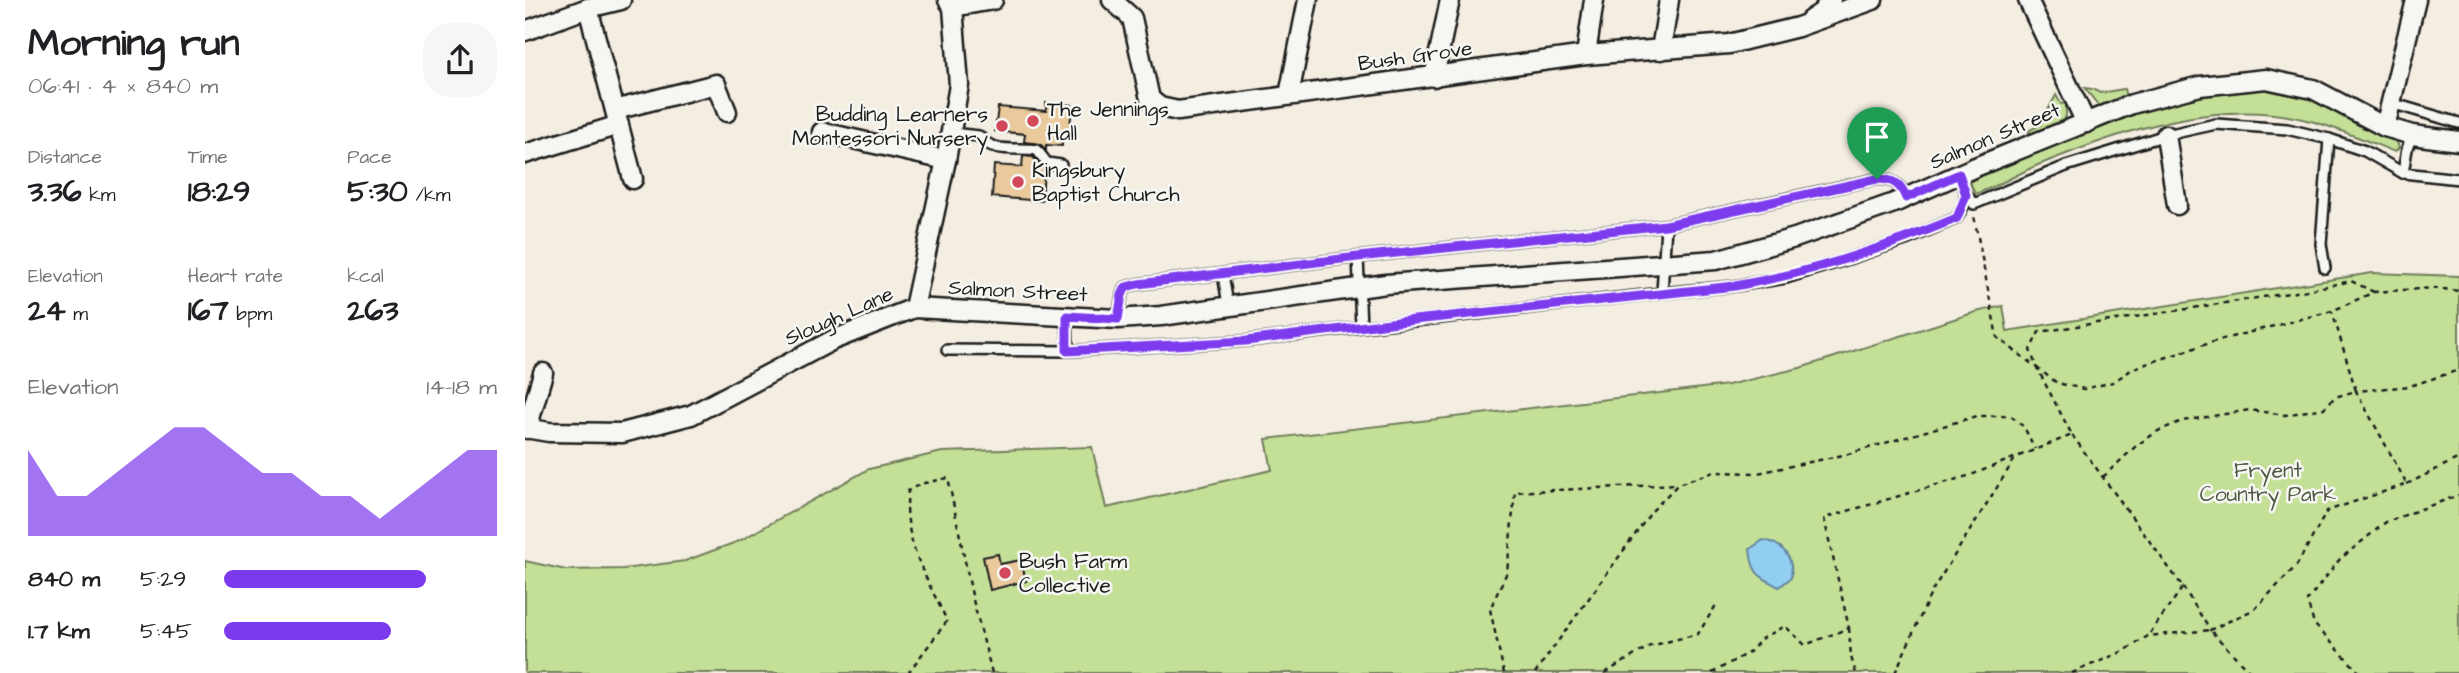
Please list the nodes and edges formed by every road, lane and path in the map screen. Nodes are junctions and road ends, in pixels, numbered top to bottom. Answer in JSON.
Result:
{"nodes":[{"id":1,"x":621,"y":0,"type":"edge"},
{"id":2,"x":993,"y":0,"type":"edge"},
{"id":3,"x":1112,"y":0,"type":"edge"},
{"id":4,"x":1308,"y":0,"type":"edge"},
{"id":5,"x":1450,"y":0,"type":"edge"},
{"id":6,"x":1594,"y":0,"type":"edge"},
{"id":7,"x":1669,"y":0,"type":"edge"},
{"id":8,"x":1831,"y":0,"type":"edge"},
{"id":9,"x":1873,"y":0,"type":"edge"},
{"id":10,"x":2028,"y":0,"type":"edge"},
{"id":11,"x":2416,"y":0,"type":"edge"},
{"id":12,"x":951,"y":4,"type":"edge"},
{"id":13,"x":589,"y":8,"type":"junction"},
{"id":14,"x":1798,"y":27,"type":"junction"},
{"id":15,"x":525,"y":31,"type":"edge"},
{"id":16,"x":1661,"y":50,"type":"junction"},
{"id":17,"x":1586,"y":55,"type":"junction"},
{"id":18,"x":1434,"y":77,"type":"junction"},
{"id":19,"x":1289,"y":95,"type":"junction"},
{"id":20,"x":2391,"y":103,"type":"junction"},
{"id":21,"x":727,"y":112,"type":"dead end"},
{"id":22,"x":617,"y":117,"type":"junction"},
{"id":23,"x":2086,"y":123,"type":"junction"},
{"id":24,"x":2459,"y":123,"type":"edge"},
{"id":25,"x":2385,"y":127,"type":"junction"},
{"id":26,"x":822,"y":132,"type":"dead end"},
{"id":27,"x":951,"y":133,"type":"junction"},
{"id":28,"x":2166,"y":135,"type":"junction"},
{"id":29,"x":2412,"y":135,"type":"junction"},
{"id":30,"x":2329,"y":139,"type":"junction"},
{"id":31,"x":2459,"y":141,"type":"edge"},
{"id":32,"x":525,"y":154,"type":"edge"},
{"id":33,"x":946,"y":160,"type":"junction"},
{"id":34,"x":1061,"y":165,"type":"dead end"},
{"id":35,"x":2403,"y":173,"type":"junction"},
{"id":36,"x":1959,"y":174,"type":"junction"},
{"id":37,"x":633,"y":179,"type":"dead end"},
{"id":38,"x":2459,"y":179,"type":"edge"},
{"id":39,"x":1966,"y":195,"type":"junction"},
{"id":40,"x":1906,"y":198,"type":"junction"},
{"id":41,"x":1974,"y":204,"type":"junction"},
{"id":42,"x":2177,"y":205,"type":"dead end"},
{"id":43,"x":1666,"y":225,"type":"junction"},
{"id":44,"x":1358,"y":257,"type":"junction"},
{"id":45,"x":1664,"y":264,"type":"junction"},
{"id":46,"x":2325,"y":268,"type":"dead end"},
{"id":47,"x":1223,"y":274,"type":"junction"},
{"id":48,"x":1360,"y":289,"type":"junction"},
{"id":49,"x":2459,"y":291,"type":"edge"},
{"id":50,"x":2374,"y":292,"type":"junction"},
{"id":51,"x":1662,"y":293,"type":"junction"},
{"id":52,"x":1228,"y":305,"type":"junction"},
{"id":53,"x":914,"y":308,"type":"junction"},
{"id":54,"x":2332,"y":311,"type":"junction"},
{"id":55,"x":1067,"y":316,"type":"junction"},
{"id":56,"x":1118,"y":319,"type":"junction"},
{"id":57,"x":1361,"y":327,"type":"junction"},
{"id":58,"x":947,"y":350,"type":"dead end"},
{"id":59,"x":1067,"y":351,"type":"junction"},
{"id":60,"x":2037,"y":368,"type":"junction"},
{"id":61,"x":2459,"y":370,"type":"edge"},
{"id":62,"x":543,"y":373,"type":"dead end"},
{"id":63,"x":2356,"y":391,"type":"junction"},
{"id":64,"x":526,"y":429,"type":"edge"},
{"id":65,"x":2071,"y":435,"type":"junction"},
{"id":66,"x":2035,"y":449,"type":"junction"},
{"id":67,"x":2016,"y":457,"type":"junction"},
{"id":68,"x":2459,"y":458,"type":"edge"},
{"id":69,"x":2103,"y":477,"type":"junction"},
{"id":70,"x":1678,"y":484,"type":"junction"},
{"id":71,"x":2407,"y":484,"type":"junction"},
{"id":72,"x":2459,"y":495,"type":"edge"},
{"id":73,"x":2183,"y":587,"type":"junction"},
{"id":74,"x":1719,"y":602,"type":"dead end"},
{"id":75,"x":1849,"y":628,"type":"junction"},
{"id":76,"x":2210,"y":630,"type":"junction"},
{"id":77,"x":2148,"y":636,"type":"junction"},
{"id":78,"x":908,"y":673,"type":"edge"},
{"id":79,"x":992,"y":673,"type":"edge"},
{"id":80,"x":1504,"y":673,"type":"edge"},
{"id":81,"x":1535,"y":673,"type":"edge"},
{"id":82,"x":1605,"y":673,"type":"edge"},
{"id":83,"x":1712,"y":673,"type":"edge"},
{"id":84,"x":1856,"y":673,"type":"edge"},
{"id":85,"x":1895,"y":673,"type":"edge"},
{"id":86,"x":2072,"y":673,"type":"edge"},
{"id":87,"x":2251,"y":673,"type":"edge"},
{"id":88,"x":2360,"y":673,"type":"edge"}],
"edges":[{"from":1,"to":13,"type":"street"},
{"from":2,"to":12,"type":"street"},
{"from":3,"to":19,"type":"street","name":"Bush Grove"},
{"from":4,"to":19,"type":"street"},
{"from":5,"to":18,"type":"street"},
{"from":6,"to":17,"type":"street"},
{"from":7,"to":16,"type":"street"},
{"from":8,"to":14,"type":"street","name":"Bush Grove"},
{"from":9,"to":14,"type":"street","name":"Bush Grove"},
{"from":10,"to":23,"type":"street"},
{"from":11,"to":20,"type":"street"},
{"from":12,"to":27,"type":"street","name":"Slough Lane"},
{"from":13,"to":15,"type":"street"},
{"from":13,"to":22,"type":"street"},
{"from":14,"to":16,"type":"street","name":"Bush Grove"},
{"from":16,"to":17,"type":"street","name":"Bush Grove"},
{"from":17,"to":18,"type":"street","name":"Bush Grove"},
{"from":18,"to":19,"type":"street","name":"Bush Grove"},
{"from":20,"to":24,"type":"lane"},
{"from":20,"to":25,"type":"street"},
{"from":21,"to":22,"type":"street"},
{"from":22,"to":32,"type":"street"},
{"from":22,"to":37,"type":"street"},
{"from":23,"to":25,"type":"street","name":"Salmon Street"},
{"from":23,"to":36,"type":"street","name":"Salmon Street"},
{"from":25,"to":29,"type":"street","name":"Salmon Street"},
{"from":26,"to":33,"type":"street"},
{"from":27,"to":33,"type":"street","name":"Slough Lane"},
{"from":27,"to":34,"type":"lane"},
{"from":28,"to":30,"type":"lane"},
{"from":28,"to":41,"type":"lane"},
{"from":28,"to":42,"type":"street"},
{"from":29,"to":31,"type":"street","name":"Salmon Street"},
{"from":29,"to":35,"type":"lane"},
{"from":30,"to":35,"type":"lane"},
{"from":30,"to":46,"type":"lane"},
{"from":33,"to":53,"type":"street","name":"Slough Lane"},
{"from":35,"to":38,"type":"lane"},
{"from":36,"to":39,"type":"lane"},
{"from":36,"to":40,"type":"street","name":"Salmon Street"},
{"from":39,"to":41,"type":"lane"},
{"from":39,"to":51,"type":"lane"},
{"from":40,"to":43,"type":"lane"},
{"from":40,"to":45,"type":"street","name":"Salmon Street"},
{"from":41,"to":60,"type":"path"},
{"from":43,"to":44,"type":"lane"},
{"from":43,"to":45,"type":"lane"},
{"from":44,"to":47,"type":"lane"},
{"from":44,"to":48,"type":"lane"},
{"from":45,"to":48,"type":"street","name":"Salmon Street"},
{"from":45,"to":51,"type":"lane"},
{"from":47,"to":52,"type":"lane"},
{"from":47,"to":56,"type":"lane"},
{"from":48,"to":52,"type":"street","name":"Salmon Street"},
{"from":48,"to":57,"type":"lane"},
{"from":49,"to":50,"type":"path"},
{"from":50,"to":54,"type":"path"},
{"from":50,"to":60,"type":"path"},
{"from":51,"to":57,"type":"lane"},
{"from":52,"to":56,"type":"street","name":"Salmon Street"},
{"from":53,"to":55,"type":"street","name":"Salmon Street"},
{"from":53,"to":64,"type":"street","name":"Slough Lane"},
{"from":54,"to":60,"type":"path"},
{"from":54,"to":63,"type":"path"},
{"from":55,"to":56,"type":"street","name":"Salmon Street"},
{"from":55,"to":59,"type":"lane"},
{"from":57,"to":59,"type":"lane"},
{"from":58,"to":59,"type":"lane"},
{"from":60,"to":65,"type":"path"},
{"from":61,"to":63,"type":"path"},
{"from":62,"to":64,"type":"street"},
{"from":63,"to":69,"type":"path"},
{"from":63,"to":71,"type":"path"},
{"from":65,"to":66,"type":"path"},
{"from":65,"to":69,"type":"path"},
{"from":66,"to":67,"type":"path"},
{"from":66,"to":70,"type":"path"},
{"from":67,"to":75,"type":"path"},
{"from":67,"to":85,"type":"path"},
{"from":68,"to":71,"type":"path"},
{"from":69,"to":73,"type":"path"},
{"from":70,"to":80,"type":"path"},
{"from":70,"to":81,"type":"path"},
{"from":71,"to":76,"type":"path"},
{"from":72,"to":88,"type":"path"},
{"from":73,"to":76,"type":"path"},
{"from":73,"to":77,"type":"path"},
{"from":74,"to":82,"type":"path"},
{"from":75,"to":83,"type":"path"},
{"from":75,"to":84,"type":"path"},
{"from":76,"to":77,"type":"path"},
{"from":76,"to":87,"type":"path"},
{"from":77,"to":86,"type":"path"},
{"from":78,"to":79,"type":"path"}]}
